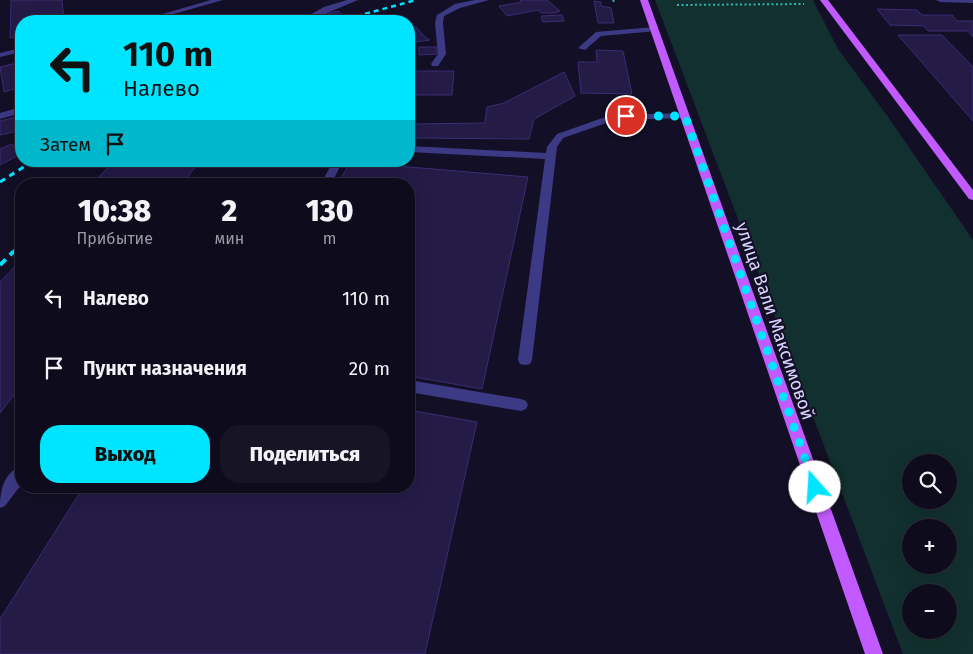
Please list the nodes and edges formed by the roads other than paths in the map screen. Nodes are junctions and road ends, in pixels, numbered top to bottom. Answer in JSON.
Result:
{"nodes":[{"id":1,"x":219,"y":0,"type":"edge"},
{"id":2,"x":354,"y":0,"type":"edge"},
{"id":3,"x":485,"y":0,"type":"edge"},
{"id":4,"x":644,"y":0,"type":"edge"},
{"id":5,"x":824,"y":0,"type":"edge"},
{"id":6,"x":940,"y":0,"type":"edge"},
{"id":7,"x":973,"y":1,"type":"edge"},
{"id":8,"x":164,"y":15,"type":"edge"},
{"id":9,"x":315,"y":15,"type":"edge"},
{"id":10,"x":654,"y":29,"type":"junction"},
{"id":11,"x":582,"y":48,"type":"dead end"},
{"id":12,"x":15,"y":51,"type":"edge"},
{"id":13,"x":0,"y":55,"type":"edge"},
{"id":14,"x":435,"y":64,"type":"dead end"},
{"id":15,"x":15,"y":112,"type":"edge"},
{"id":16,"x":0,"y":116,"type":"edge"},
{"id":17,"x":685,"y":116,"type":"junction"},
{"id":18,"x":415,"y":149,"type":"edge"},
{"id":19,"x":550,"y":156,"type":"junction"},
{"id":20,"x":973,"y":197,"type":"edge"},
{"id":21,"x":525,"y":360,"type":"dead end"},
{"id":22,"x":415,"y":387,"type":"edge"},
{"id":23,"x":521,"y":405,"type":"dead end"},
{"id":24,"x":15,"y":481,"type":"edge"},
{"id":25,"x":0,"y":501,"type":"edge"},
{"id":26,"x":874,"y":654,"type":"edge"}],
"edges":[{"from":1,"to":8,"type":"street"},
{"from":2,"to":9,"type":"street"},
{"from":3,"to":14,"type":"street"},
{"from":4,"to":10,"type":"main road","name":"улица Вали Максимовой"},
{"from":5,"to":20,"type":"main road"},
{"from":6,"to":7,"type":"street"},
{"from":10,"to":11,"type":"street"},
{"from":10,"to":17,"type":"main road","name":"улица Вали Максимовой"},
{"from":12,"to":13,"type":"street"},
{"from":15,"to":16,"type":"street"},
{"from":17,"to":19,"type":"street"},
{"from":17,"to":26,"type":"main road","name":"улица Вали Максимовой"},
{"from":18,"to":19,"type":"street"},
{"from":19,"to":21,"type":"street"},
{"from":22,"to":23,"type":"street"},
{"from":24,"to":25,"type":"street"}]}
